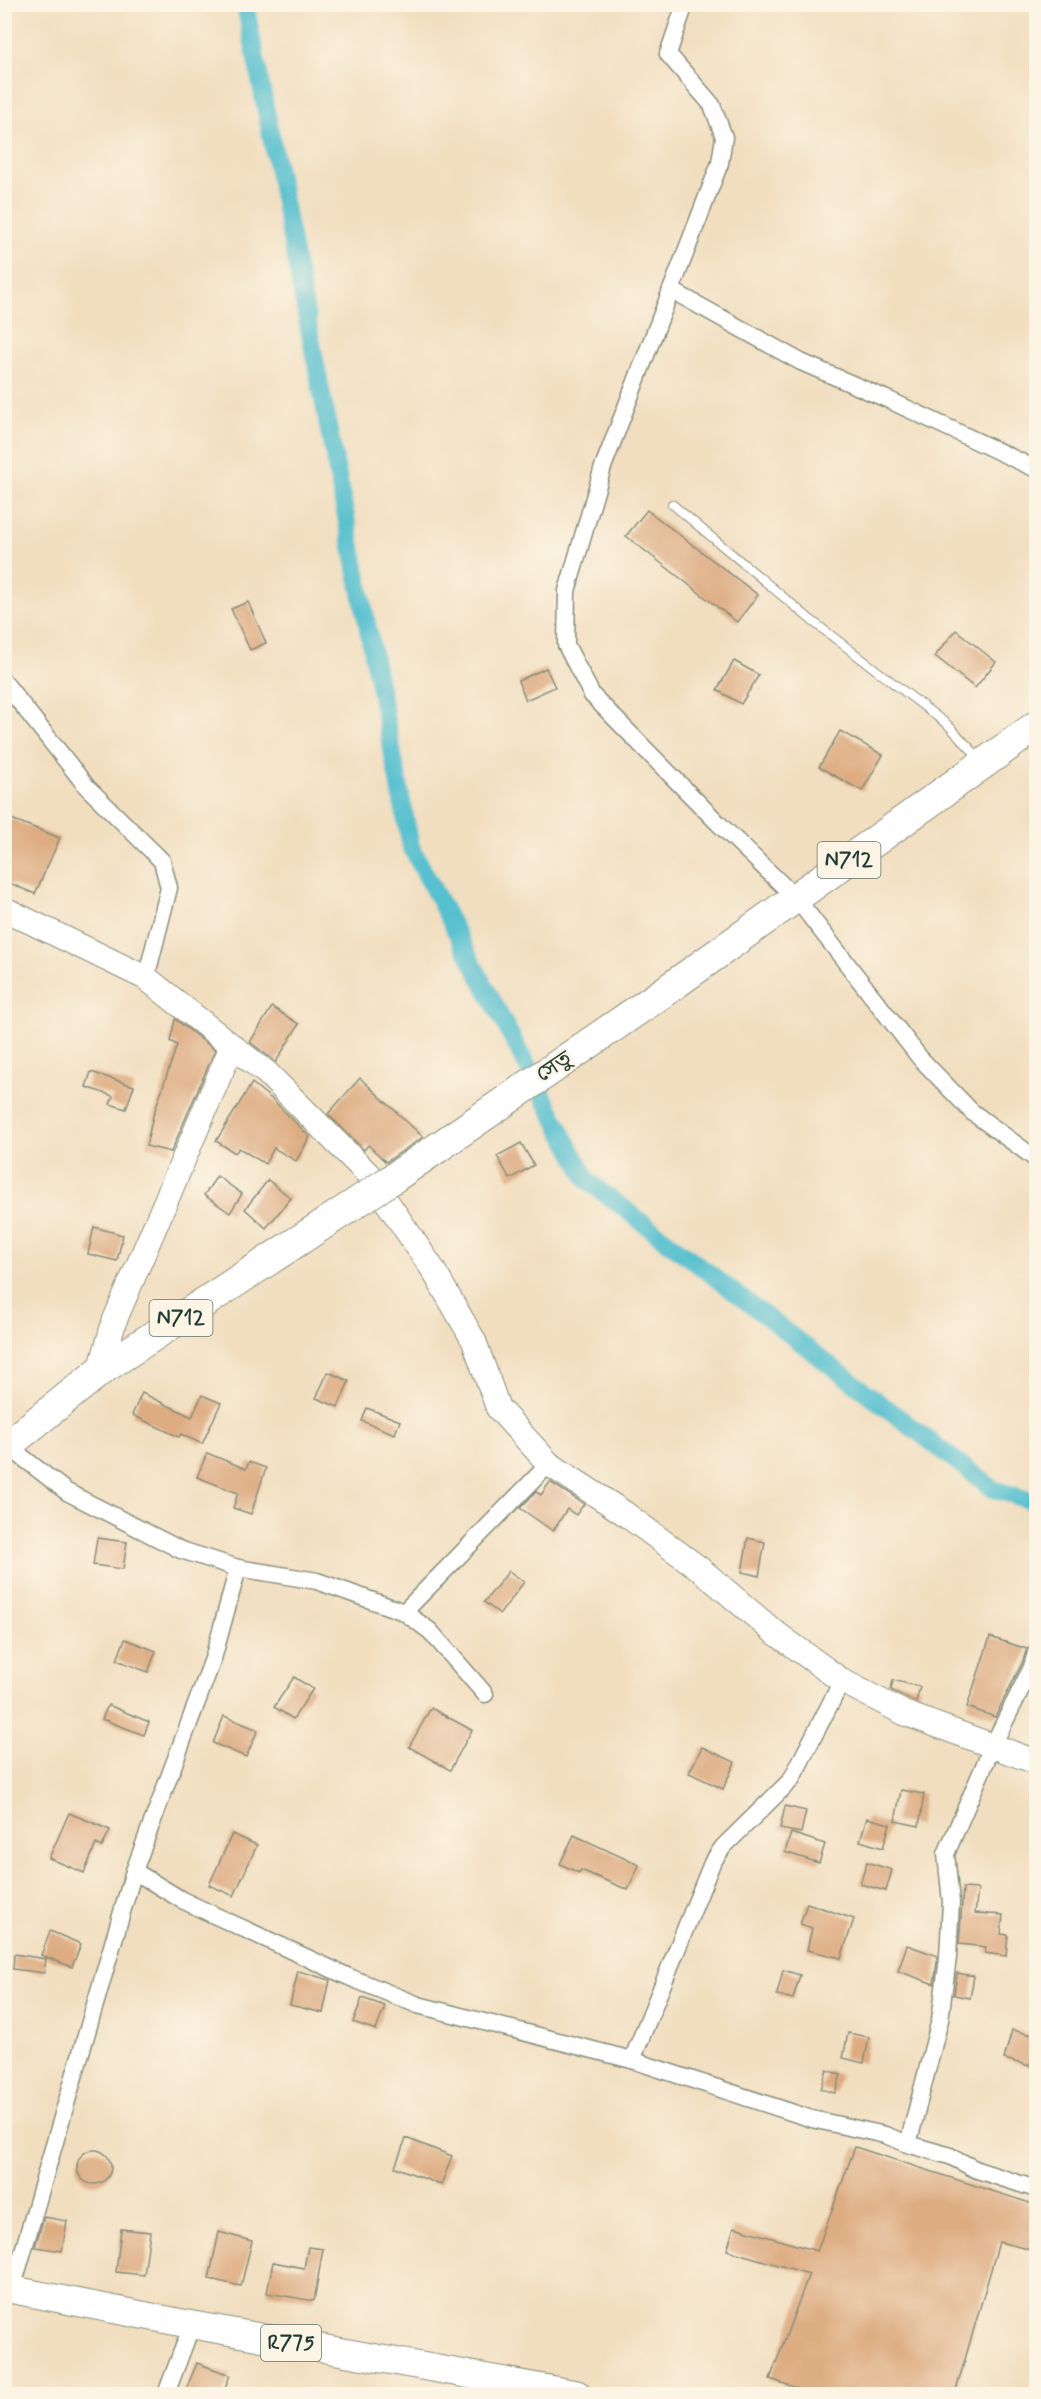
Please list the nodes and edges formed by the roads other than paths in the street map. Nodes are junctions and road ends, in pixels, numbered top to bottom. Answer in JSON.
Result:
{"nodes":[{"id":1,"x":685,"y":4,"type":"edge"},
{"id":2,"x":671,"y":290,"type":"junction"},
{"id":3,"x":1036,"y":469,"type":"edge"},
{"id":4,"x":672,"y":504,"type":"dead end"},
{"id":5,"x":4,"y":682,"type":"edge"},
{"id":6,"x":1036,"y":726,"type":"edge"},
{"id":7,"x":984,"y":762,"type":"junction"},
{"id":8,"x":796,"y":898,"type":"junction"},
{"id":9,"x":4,"y":909,"type":"edge"},
{"id":10,"x":146,"y":978,"type":"junction"},
{"id":11,"x":232,"y":1046,"type":"junction"},
{"id":12,"x":1036,"y":1159,"type":"edge"},
{"id":13,"x":100,"y":1371,"type":"junction"},
{"id":14,"x":6,"y":1447,"type":"edge"},
{"id":15,"x":549,"y":1464,"type":"junction"},
{"id":16,"x":238,"y":1568,"type":"junction"},
{"id":17,"x":404,"y":1612,"type":"junction"},
{"id":18,"x":1036,"y":1653,"type":"edge"},
{"id":19,"x":842,"y":1681,"type":"junction"},
{"id":20,"x":485,"y":1694,"type":"dead end"},
{"id":21,"x":993,"y":1745,"type":"junction"},
{"id":22,"x":1036,"y":1762,"type":"edge"},
{"id":23,"x":134,"y":1871,"type":"junction"},
{"id":24,"x":632,"y":2060,"type":"junction"},
{"id":25,"x":908,"y":2144,"type":"junction"},
{"id":26,"x":1036,"y":2189,"type":"edge"},
{"id":27,"x":7,"y":2294,"type":"edge"},
{"id":28,"x":187,"y":2338,"type":"junction"},
{"id":29,"x":166,"y":2394,"type":"edge"},
{"id":30,"x":500,"y":2394,"type":"edge"},
{"id":31,"x":577,"y":2394,"type":"edge"}],
"edges":[{"from":1,"to":2,"type":"street"},
{"from":2,"to":3,"type":"street"},
{"from":2,"to":8,"type":"street"},
{"from":4,"to":7,"type":"lane"},
{"from":5,"to":10,"type":"street"},
{"from":6,"to":7,"type":"highway","number":"N712"},
{"from":7,"to":8,"type":"highway","number":"N712"},
{"from":8,"to":12,"type":"street"},
{"from":8,"to":13,"type":"highway","name":"সেতু","number":"N712","bridge":true},
{"from":9,"to":10,"type":"street"},
{"from":10,"to":11,"type":"street"},
{"from":11,"to":13,"type":"street"},
{"from":11,"to":15,"type":"street"},
{"from":13,"to":14,"type":"highway","number":"N712"},
{"from":14,"to":16,"type":"street"},
{"from":15,"to":17,"type":"street"},
{"from":15,"to":19,"type":"street"},
{"from":16,"to":17,"type":"street"},
{"from":16,"to":23,"type":"street"},
{"from":17,"to":20,"type":"street"},
{"from":18,"to":21,"type":"street"},
{"from":19,"to":21,"type":"street"},
{"from":19,"to":24,"type":"street"},
{"from":21,"to":22,"type":"street"},
{"from":21,"to":25,"type":"street"},
{"from":23,"to":24,"type":"street"},
{"from":23,"to":27,"type":"street"},
{"from":24,"to":25,"type":"street"},
{"from":25,"to":26,"type":"street"},
{"from":27,"to":28,"type":"main road","number":"R775"},
{"from":27,"to":31,"type":"main road","number":"R775"},
{"from":28,"to":29,"type":"street"},
{"from":28,"to":30,"type":"main road","number":"R775"}]}
